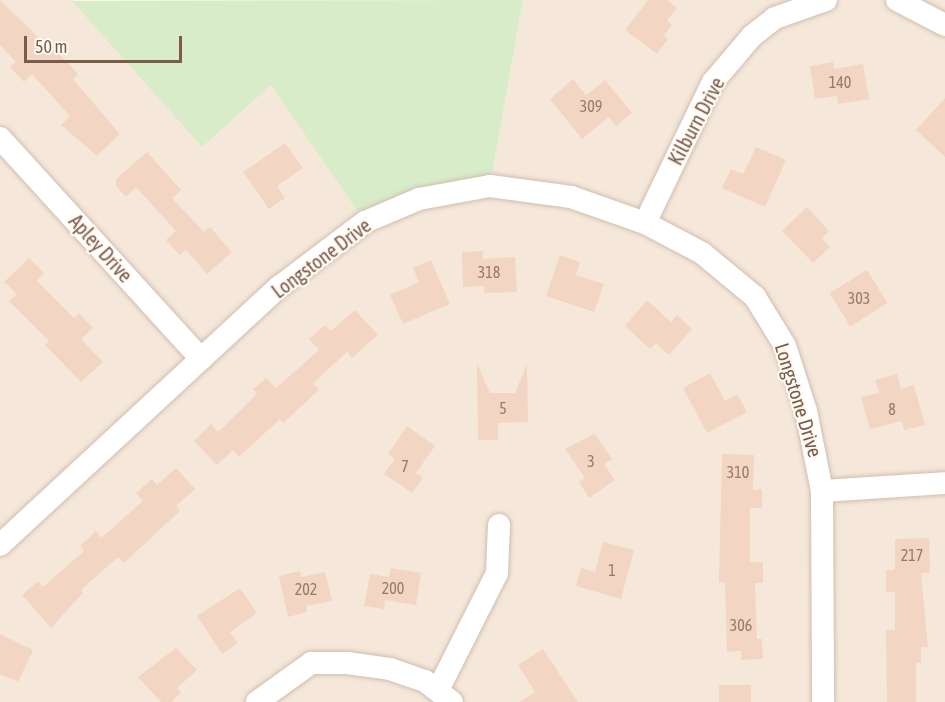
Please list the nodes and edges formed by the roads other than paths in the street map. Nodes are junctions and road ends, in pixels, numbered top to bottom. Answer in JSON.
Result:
{"nodes":[{"id":1,"x":826,"y":0,"type":"edge"},
{"id":2,"x":897,"y":0,"type":"edge"},
{"id":3,"x":945,"y":25,"type":"edge"},
{"id":4,"x":0,"y":138,"type":"edge"},
{"id":5,"x":645,"y":223,"type":"junction"},
{"id":6,"x":201,"y":358,"type":"junction"},
{"id":7,"x":945,"y":483,"type":"edge"},
{"id":8,"x":822,"y":491,"type":"junction"},
{"id":9,"x":499,"y":525,"type":"dead end"},
{"id":10,"x":0,"y":545,"type":"edge"},
{"id":11,"x":445,"y":696,"type":"edge"},
{"id":12,"x":257,"y":702,"type":"edge"},
{"id":13,"x":823,"y":702,"type":"edge"}],
"edges":[{"from":1,"to":5,"type":"street","name":"Kilburn Drive"},
{"from":2,"to":3,"type":"street"},
{"from":4,"to":6,"type":"street","name":"Apley Drive"},
{"from":5,"to":6,"type":"street","name":"Longstone Drive"},
{"from":5,"to":8,"type":"street","name":"Longstone Drive"},
{"from":6,"to":10,"type":"street","name":"Longstone Drive"},
{"from":7,"to":8,"type":"street"},
{"from":8,"to":13,"type":"street","name":"Longstone Drive"},
{"from":9,"to":11,"type":"street"},
{"from":11,"to":12,"type":"street"}]}
